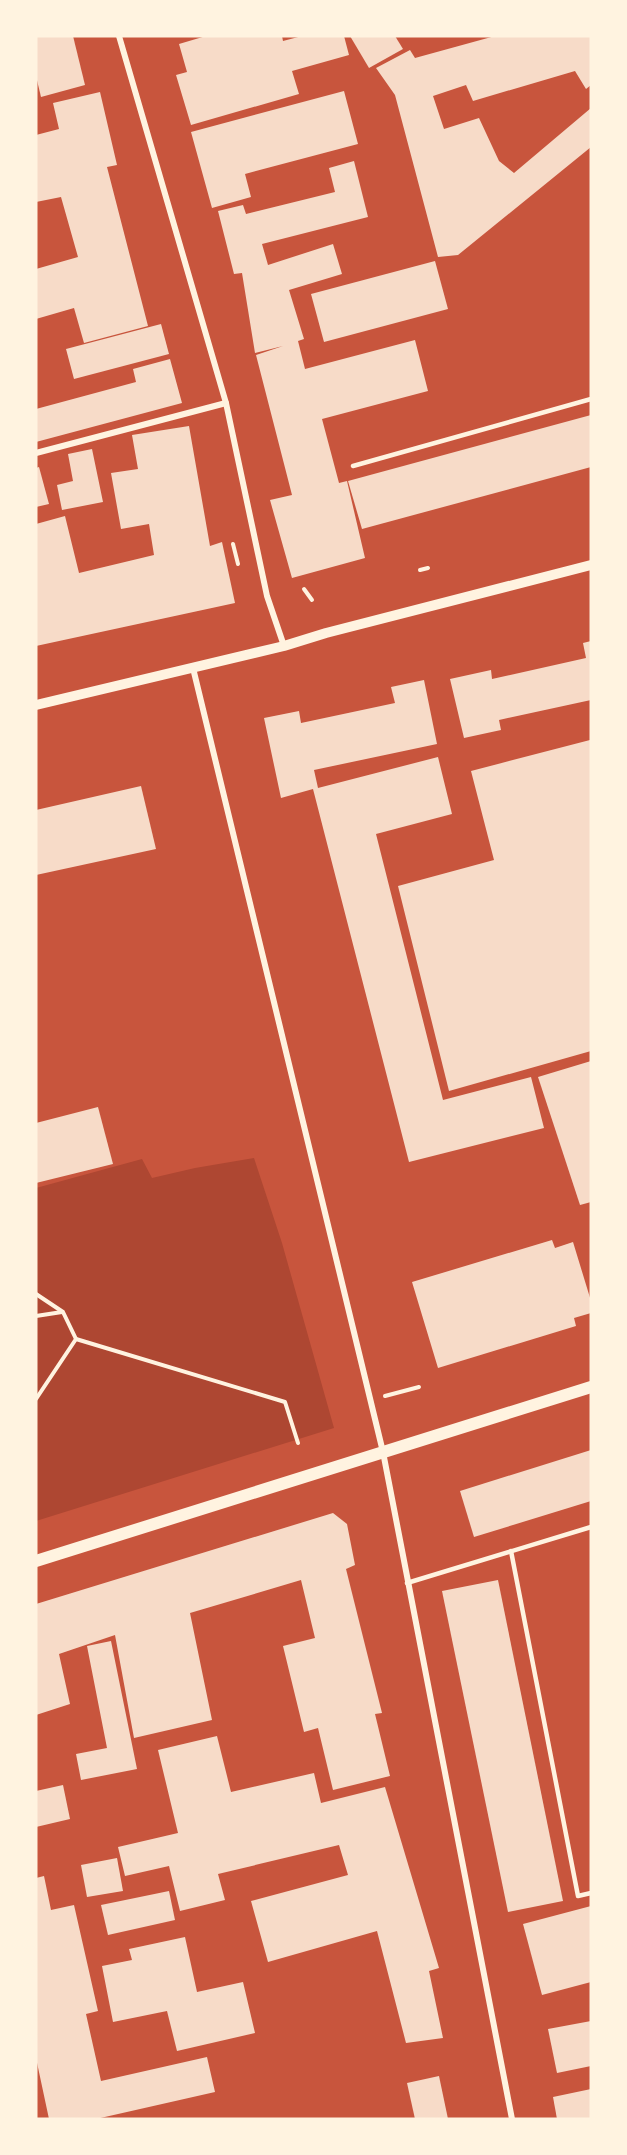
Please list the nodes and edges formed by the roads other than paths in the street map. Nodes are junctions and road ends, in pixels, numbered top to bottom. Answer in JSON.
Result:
{"nodes":[{"id":1,"x":119,"y":36,"type":"edge"},
{"id":2,"x":591,"y":399,"type":"edge"},
{"id":3,"x":226,"y":403,"type":"junction"},
{"id":4,"x":36,"y":453,"type":"edge"},
{"id":5,"x":353,"y":466,"type":"dead end"},
{"id":6,"x":591,"y":565,"type":"edge"},
{"id":7,"x":284,"y":646,"type":"junction"},
{"id":8,"x":193,"y":668,"type":"junction"},
{"id":9,"x":36,"y":705,"type":"edge"},
{"id":10,"x":591,"y":1387,"type":"edge"},
{"id":11,"x":383,"y":1452,"type":"junction"},
{"id":12,"x":591,"y":1527,"type":"edge"},
{"id":13,"x":511,"y":1551,"type":"junction"},
{"id":14,"x":36,"y":1561,"type":"edge"},
{"id":15,"x":407,"y":1583,"type":"junction"},
{"id":16,"x":591,"y":1893,"type":"edge"},
{"id":17,"x":512,"y":2119,"type":"edge"}],
"edges":[{"from":1,"to":3,"type":"street"},
{"from":2,"to":5,"type":"lane"},
{"from":3,"to":4,"type":"street"},
{"from":3,"to":7,"type":"street"},
{"from":6,"to":7,"type":"street"},
{"from":7,"to":8,"type":"street"},
{"from":8,"to":9,"type":"street"},
{"from":8,"to":11,"type":"street"},
{"from":10,"to":11,"type":"main road"},
{"from":11,"to":14,"type":"main road"},
{"from":11,"to":15,"type":"street"},
{"from":12,"to":13,"type":"lane"},
{"from":13,"to":15,"type":"lane"},
{"from":13,"to":16,"type":"lane"},
{"from":15,"to":17,"type":"street"}]}
